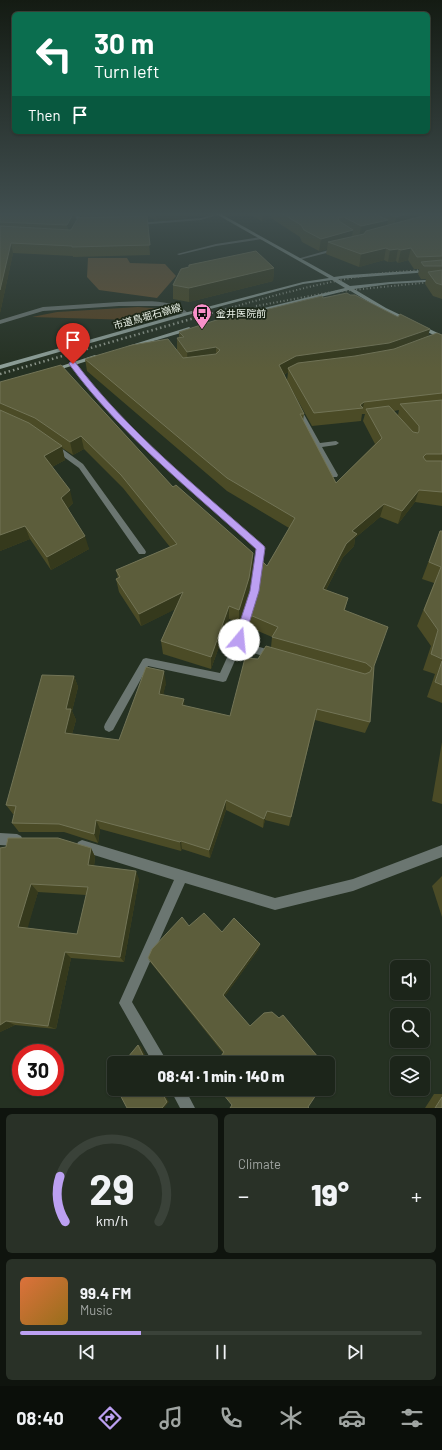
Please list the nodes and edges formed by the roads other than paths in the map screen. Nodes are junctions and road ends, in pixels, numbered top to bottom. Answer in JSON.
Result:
{"nodes":[{"id":1,"x":311,"y":266,"type":"edge"},
{"id":2,"x":442,"y":270,"type":"edge"},
{"id":3,"x":334,"y":278,"type":"junction"},
{"id":4,"x":442,"y":280,"type":"edge"},
{"id":5,"x":350,"y":288,"type":"junction"},
{"id":6,"x":186,"y":314,"type":"junction"},
{"id":7,"x":0,"y":322,"type":"edge"},
{"id":8,"x":215,"y":322,"type":"edge"},
{"id":9,"x":196,"y":327,"type":"edge"},
{"id":10,"x":163,"y":337,"type":"junction"},
{"id":11,"x":442,"y":337,"type":"edge"},
{"id":12,"x":435,"y":341,"type":"edge"},
{"id":13,"x":168,"y":344,"type":"edge"},
{"id":14,"x":125,"y":348,"type":"edge"},
{"id":15,"x":103,"y":355,"type":"edge"},
{"id":16,"x":73,"y":364,"type":"junction"},
{"id":17,"x":0,"y":367,"type":"edge"},
{"id":18,"x":43,"y":372,"type":"edge"},
{"id":19,"x":296,"y":405,"type":"edge"},
{"id":20,"x":49,"y":443,"type":"edge"},
{"id":21,"x":336,"y":443,"type":"dead end"},
{"id":22,"x":318,"y":445,"type":"junction"},
{"id":23,"x":334,"y":475,"type":"edge"},
{"id":24,"x":142,"y":552,"type":"dead end"},
{"id":25,"x":237,"y":644,"type":"junction"},
{"id":26,"x":281,"y":657,"type":"edge"},
{"id":27,"x":109,"y":727,"type":"dead end"},
{"id":28,"x":0,"y":839,"type":"edge"},
{"id":29,"x":28,"y":840,"type":"edge"},
{"id":30,"x":72,"y":843,"type":"edge"},
{"id":31,"x":442,"y":851,"type":"edge"},
{"id":32,"x":182,"y":876,"type":"junction"},
{"id":33,"x":157,"y":1056,"type":"edge"},
{"id":34,"x":181,"y":1096,"type":"edge"},
{"id":35,"x":188,"y":1108,"type":"edge"}],
"edges":[{"from":1,"to":3,"type":"street"},
{"from":2,"to":3,"type":"street","name":"市道鳥堀石嶺線"},
{"from":3,"to":5,"type":"street"},
{"from":3,"to":6,"type":"street","name":"市道鳥堀石嶺線"},
{"from":4,"to":5,"type":"street"},
{"from":5,"to":8,"type":"street"},
{"from":5,"to":11,"type":"street"},
{"from":6,"to":7,"type":"street"},
{"from":6,"to":17,"type":"street","name":"市道鳥堀石嶺線"},
{"from":9,"to":10,"type":"street"},
{"from":10,"to":13,"type":"street"},
{"from":10,"to":14,"type":"street"},
{"from":11,"to":12,"type":"street"},
{"from":15,"to":16,"type":"street"},
{"from":16,"to":18,"type":"street"},
{"from":16,"to":25,"type":"street"},
{"from":19,"to":22,"type":"street"},
{"from":20,"to":24,"type":"street"},
{"from":21,"to":22,"type":"street"},
{"from":22,"to":23,"type":"street"},
{"from":25,"to":26,"type":"street"},
{"from":25,"to":27,"type":"street"},
{"from":28,"to":29,"type":"street"},
{"from":30,"to":32,"type":"street"},
{"from":31,"to":32,"type":"street"},
{"from":32,"to":33,"type":"street"},
{"from":34,"to":35,"type":"street"}]}
